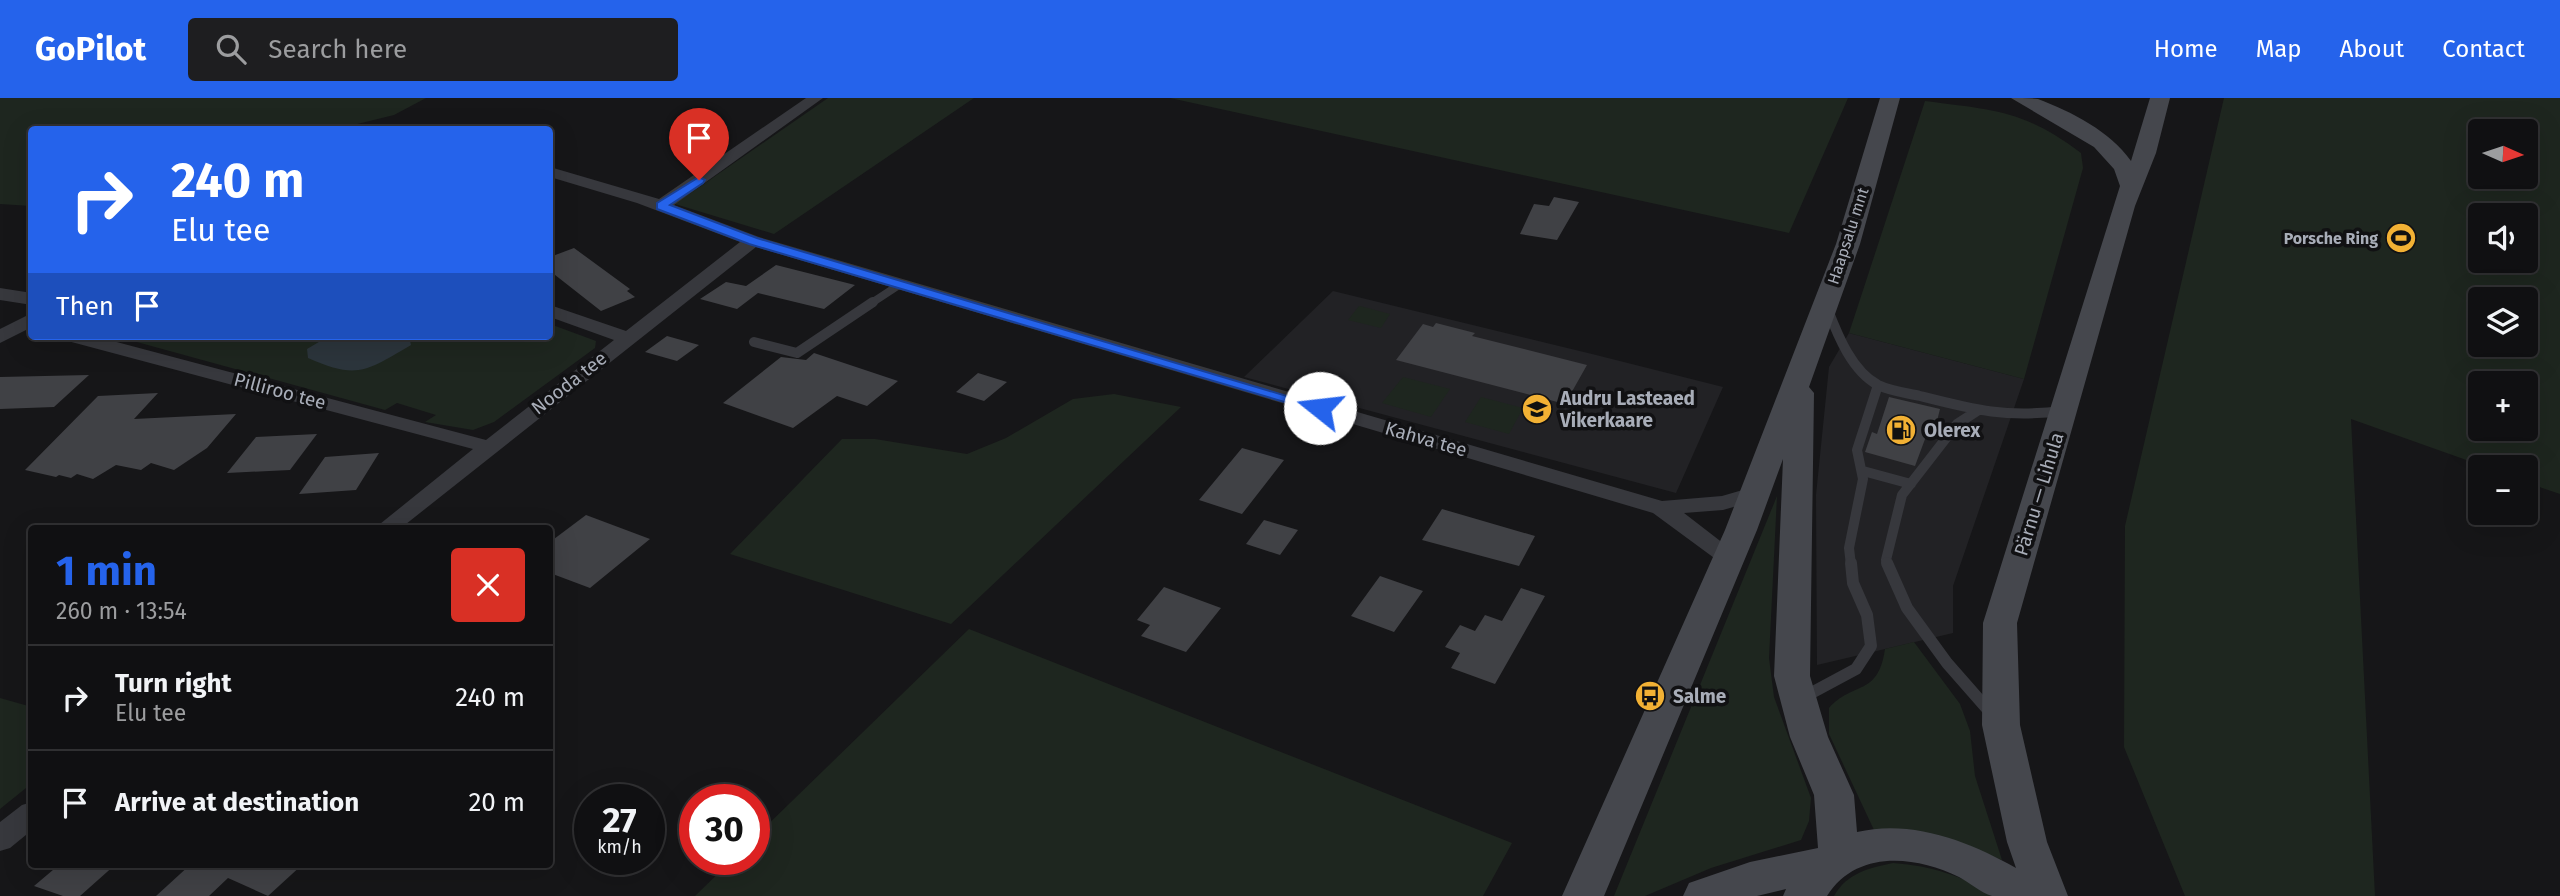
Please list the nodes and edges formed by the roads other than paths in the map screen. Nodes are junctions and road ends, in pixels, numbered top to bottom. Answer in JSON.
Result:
{"nodes":[{"id":1,"x":816,"y":98,"type":"edge"},
{"id":2,"x":1890,"y":98,"type":"edge"},
{"id":3,"x":2021,"y":98,"type":"edge"},
{"id":4,"x":2160,"y":98,"type":"edge"},
{"id":5,"x":553,"y":173,"type":"edge"},
{"id":6,"x":2131,"y":186,"type":"junction"},
{"id":7,"x":662,"y":206,"type":"junction"},
{"id":8,"x":753,"y":241,"type":"junction"},
{"id":9,"x":899,"y":285,"type":"junction"},
{"id":10,"x":0,"y":294,"type":"edge"},
{"id":11,"x":28,"y":298,"type":"edge"},
{"id":12,"x":1825,"y":304,"type":"junction"},
{"id":13,"x":553,"y":313,"type":"edge"},
{"id":14,"x":28,"y":323,"type":"edge"},
{"id":15,"x":0,"y":337,"type":"edge"},
{"id":16,"x":626,"y":338,"type":"junction"},
{"id":17,"x":86,"y":340,"type":"edge"},
{"id":18,"x":754,"y":342,"type":"dead end"},
{"id":19,"x":1800,"y":371,"type":"junction"},
{"id":20,"x":1878,"y":385,"type":"junction"},
{"id":21,"x":1977,"y":411,"type":"junction"},
{"id":22,"x":2064,"y":411,"type":"junction"},
{"id":23,"x":489,"y":446,"type":"junction"},
{"id":24,"x":1863,"y":471,"type":"junction"},
{"id":25,"x":1911,"y":484,"type":"junction"},
{"id":26,"x":1753,"y":495,"type":"junction"},
{"id":27,"x":1661,"y":508,"type":"junction"},
{"id":28,"x":391,"y":525,"type":"edge"},
{"id":29,"x":1729,"y":556,"type":"junction"},
{"id":30,"x":1797,"y":701,"type":"junction"},
{"id":31,"x":2001,"y":725,"type":"junction"},
{"id":32,"x":28,"y":816,"type":"edge"},
{"id":33,"x":0,"y":839,"type":"edge"},
{"id":34,"x":1835,"y":859,"type":"junction"},
{"id":35,"x":1583,"y":896,"type":"edge"},
{"id":36,"x":1704,"y":896,"type":"edge"},
{"id":37,"x":1804,"y":896,"type":"edge"},
{"id":38,"x":2023,"y":896,"type":"edge"},
{"id":39,"x":2047,"y":896,"type":"edge"}],
"edges":[{"from":1,"to":7,"type":"street"},
{"from":2,"to":12,"type":"main road","name":"Haapsalu mnt"},
{"from":3,"to":6,"type":"main road"},
{"from":4,"to":6,"type":"main road","name":"Pärnu — Lihula"},
{"from":5,"to":7,"type":"street","name":"Kahva tee"},
{"from":6,"to":22,"type":"main road","name":"Pärnu — Lihula"},
{"from":7,"to":8,"type":"street","name":"Kahva tee"},
{"from":8,"to":9,"type":"street","name":"Kahva tee"},
{"from":8,"to":16,"type":"street","name":"Nooda tee"},
{"from":9,"to":18,"type":"lane"},
{"from":9,"to":27,"type":"street","name":"Kahva tee"},
{"from":10,"to":11,"type":"street"},
{"from":12,"to":19,"type":"main road","name":"Haapsalu mnt"},
{"from":12,"to":20,"type":"lane"},
{"from":13,"to":16,"type":"street"},
{"from":14,"to":15,"type":"street"},
{"from":16,"to":23,"type":"street","name":"Nooda tee"},
{"from":17,"to":23,"type":"street","name":"Pilliroo tee"},
{"from":19,"to":26,"type":"main road","name":"Haapsalu mnt"},
{"from":19,"to":30,"type":"main road"},
{"from":20,"to":21,"type":"lane"},
{"from":20,"to":24,"type":"lane"},
{"from":21,"to":22,"type":"lane"},
{"from":21,"to":25,"type":"lane"},
{"from":22,"to":31,"type":"main road","name":"Pärnu — Lihula"},
{"from":23,"to":28,"type":"street","name":"Nooda tee"},
{"from":24,"to":25,"type":"lane"},
{"from":24,"to":30,"type":"lane"},
{"from":25,"to":31,"type":"lane"},
{"from":26,"to":27,"type":"street","name":"Kahva tee"},
{"from":26,"to":29,"type":"main road","name":"Haapsalu mnt"},
{"from":27,"to":29,"type":"street","name":"Kahva tee"},
{"from":29,"to":35,"type":"main road","name":"Haapsalu mnt"},
{"from":30,"to":34,"type":"main road"},
{"from":31,"to":39,"type":"main road","name":"Pärnu — Lihula"},
{"from":32,"to":33,"type":"street"},
{"from":34,"to":36,"type":"main road"},
{"from":34,"to":37,"type":"main road"},
{"from":34,"to":38,"type":"main road"}]}
